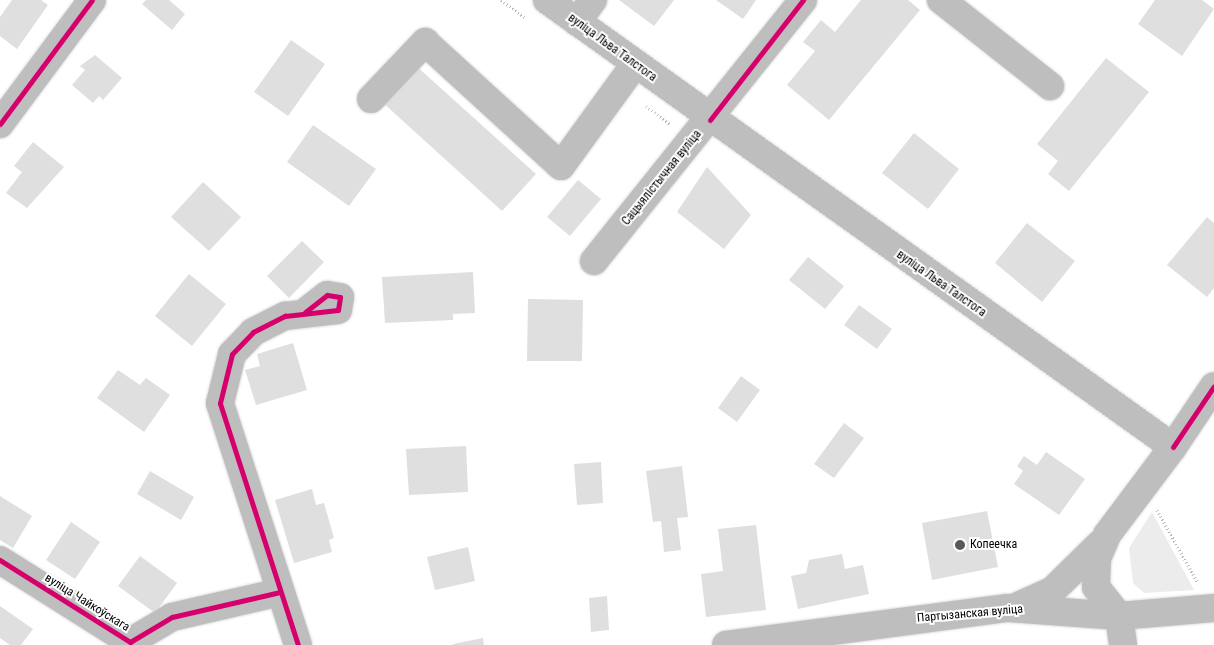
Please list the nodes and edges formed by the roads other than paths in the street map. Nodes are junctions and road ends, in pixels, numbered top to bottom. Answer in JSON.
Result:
{"nodes":[{"id":1,"x":92,"y":0,"type":"edge"},
{"id":2,"x":547,"y":0,"type":"edge"},
{"id":3,"x":593,"y":0,"type":"edge"},
{"id":4,"x":803,"y":0,"type":"edge"},
{"id":5,"x":941,"y":0,"type":"edge"},
{"id":6,"x":577,"y":22,"type":"junction"},
{"id":7,"x":635,"y":64,"type":"junction"},
{"id":8,"x":1050,"y":86,"type":"dead end"},
{"id":9,"x":371,"y":99,"type":"dead end"},
{"id":10,"x":710,"y":120,"type":"junction"},
{"id":11,"x":0,"y":124,"type":"edge"},
{"id":12,"x":594,"y":261,"type":"dead end"},
{"id":13,"x":305,"y":312,"type":"dead end"},
{"id":14,"x":1214,"y":386,"type":"edge"},
{"id":15,"x":1173,"y":447,"type":"junction"},
{"id":16,"x":1107,"y":535,"type":"junction"},
{"id":17,"x":0,"y":560,"type":"edge"},
{"id":18,"x":280,"y":592,"type":"junction"},
{"id":19,"x":1008,"y":608,"type":"junction"},
{"id":20,"x":1214,"y":608,"type":"edge"},
{"id":21,"x":1119,"y":616,"type":"junction"},
{"id":22,"x":298,"y":645,"type":"edge"},
{"id":23,"x":726,"y":645,"type":"edge"},
{"id":24,"x":1123,"y":645,"type":"edge"}],
"edges":[{"from":1,"to":11,"type":"main road"},
{"from":2,"to":6,"type":"main road","name":"вуліца Льва Талстога"},
{"from":3,"to":6,"type":"main road"},
{"from":4,"to":10,"type":"main road","name":"Сацыялістычная вуліца"},
{"from":5,"to":8,"type":"main road"},
{"from":6,"to":7,"type":"main road","name":"вуліца Льва Талстога"},
{"from":7,"to":9,"type":"main road"},
{"from":7,"to":10,"type":"main road","name":"вуліца Льва Талстога"},
{"from":10,"to":12,"type":"main road","name":"Сацыялістычная вуліца"},
{"from":10,"to":15,"type":"main road","name":"вуліца Льва Талстога"},
{"from":13,"to":18,"type":"main road"},
{"from":14,"to":15,"type":"main road"},
{"from":15,"to":16,"type":"main road"},
{"from":16,"to":19,"type":"main road"},
{"from":16,"to":21,"type":"main road"},
{"from":17,"to":18,"type":"main road","name":"вуліца Чайкоўскага"},
{"from":18,"to":22,"type":"main road"},
{"from":19,"to":21,"type":"main road","name":"Партызанская вуліца"},
{"from":19,"to":23,"type":"main road","name":"Партызанская вуліца"},
{"from":20,"to":21,"type":"main road","name":"Партызанская вуліца"},
{"from":21,"to":24,"type":"main road"}]}
